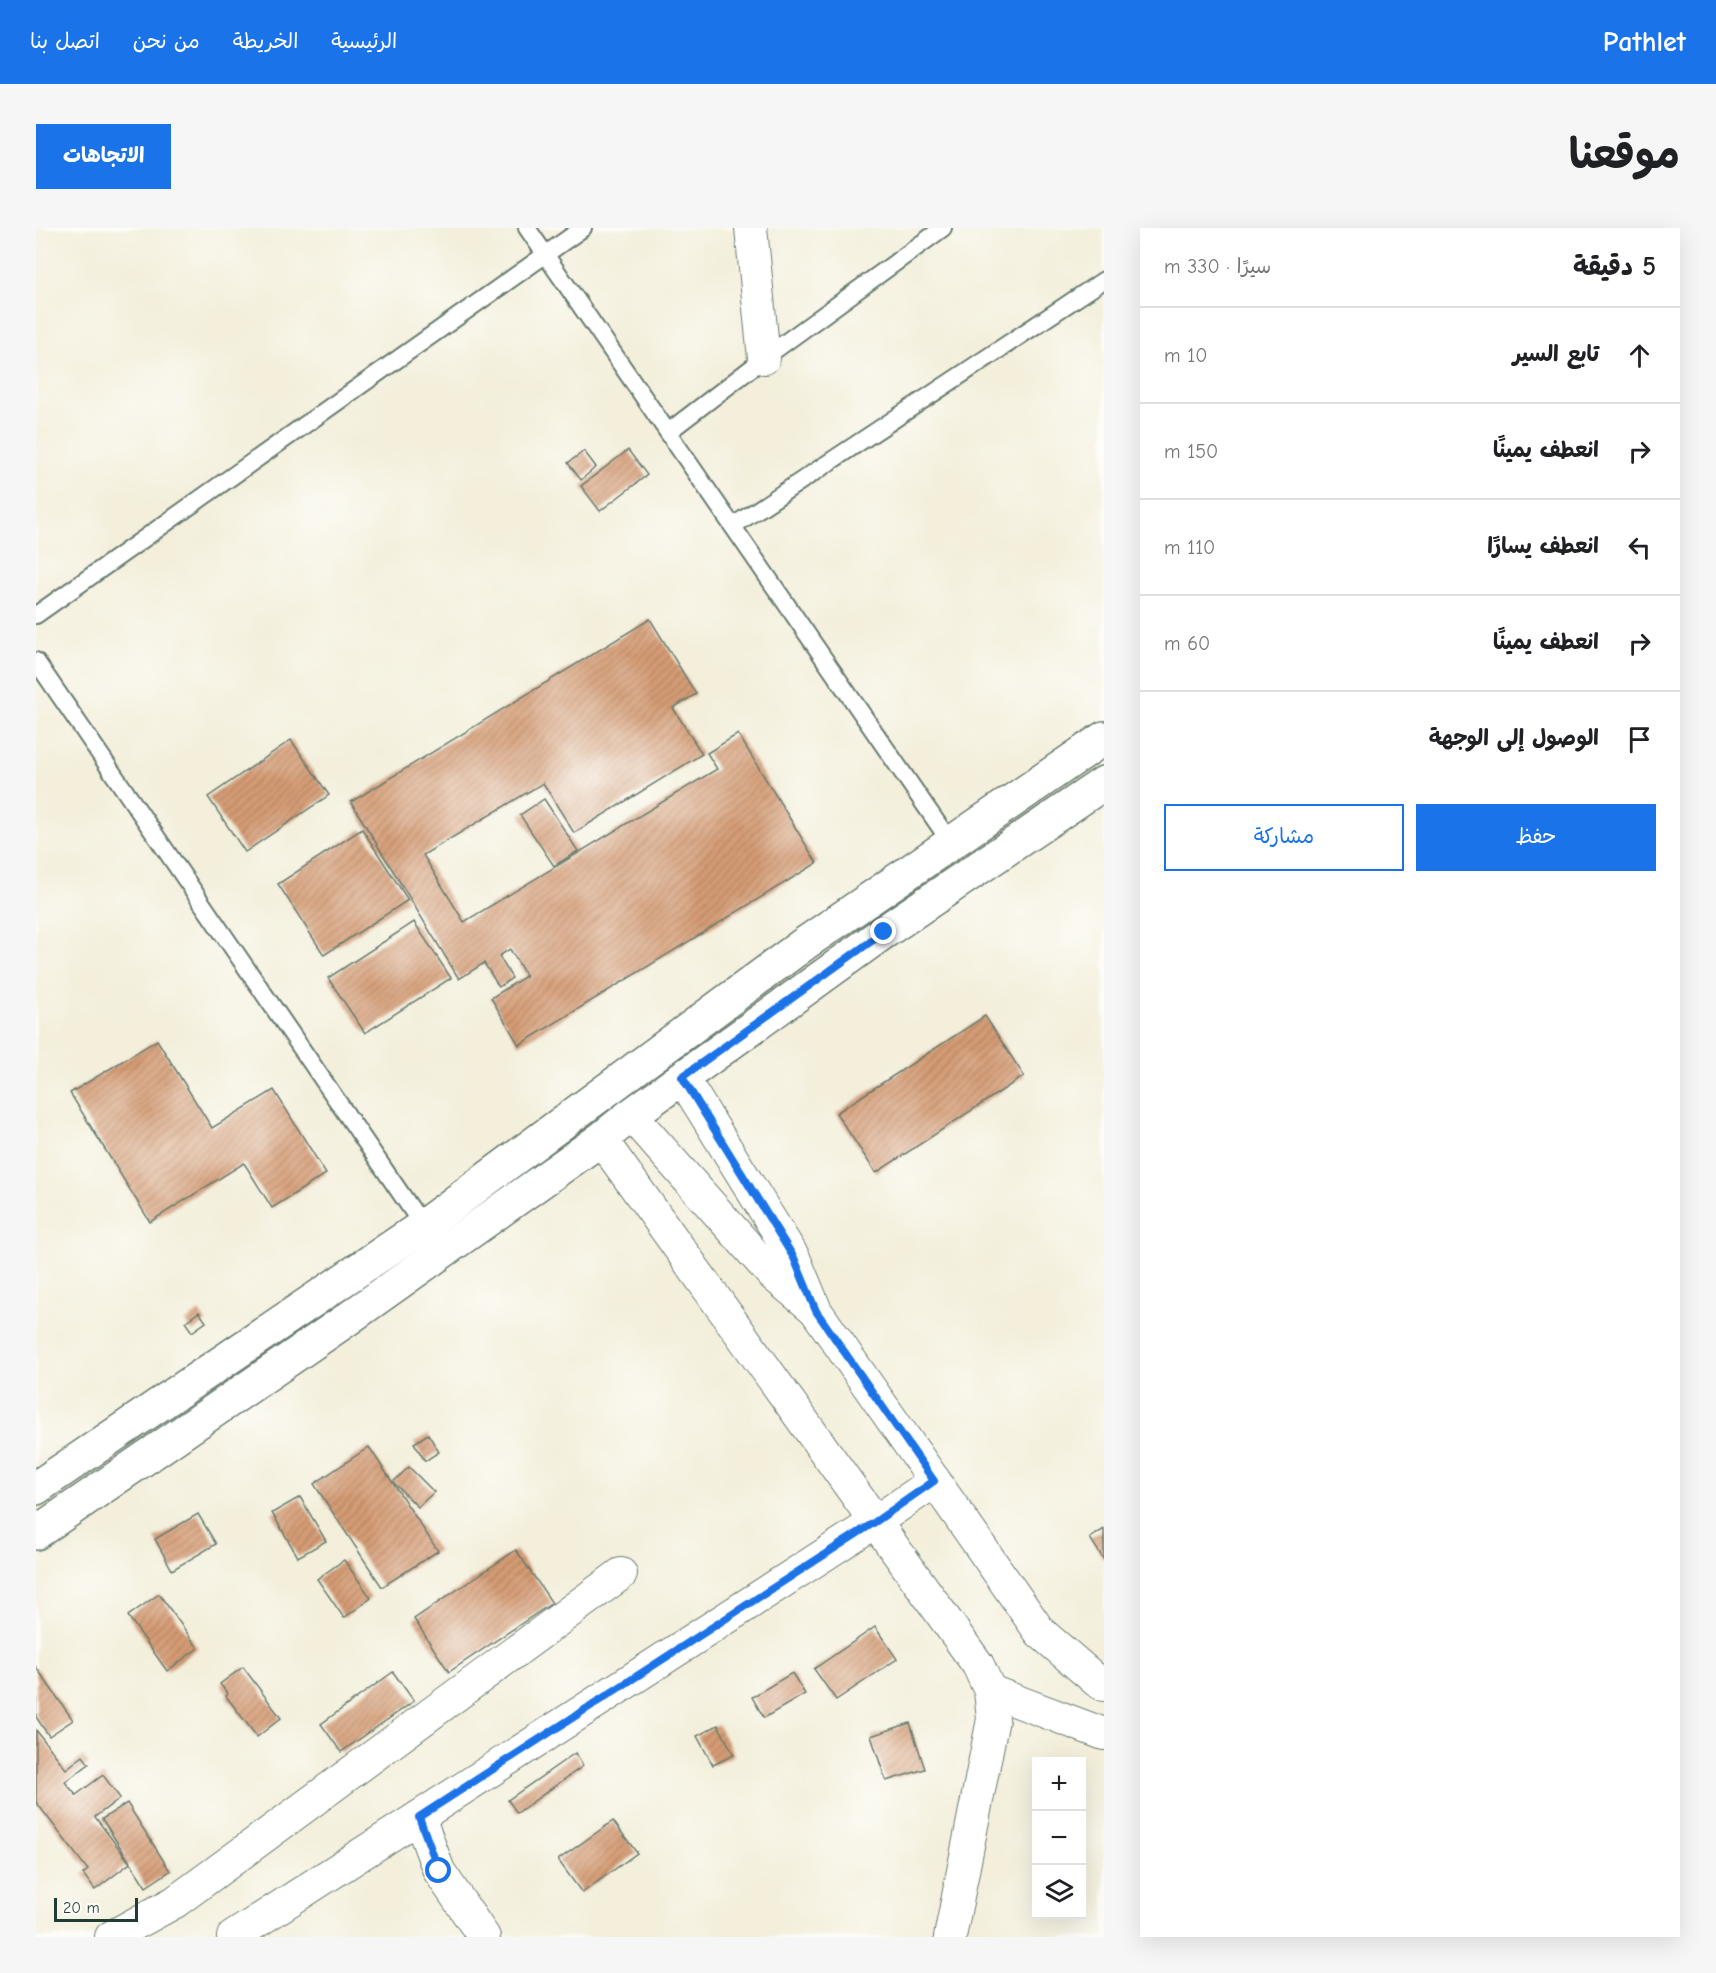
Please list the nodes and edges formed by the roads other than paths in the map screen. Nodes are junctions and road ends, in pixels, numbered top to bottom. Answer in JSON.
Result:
{"nodes":[{"id":1,"x":527,"y":228,"type":"edge"},
{"id":2,"x":583,"y":228,"type":"edge"},
{"id":3,"x":751,"y":228,"type":"edge"},
{"id":4,"x":942,"y":228,"type":"edge"},
{"id":5,"x":546,"y":256,"type":"junction"},
{"id":6,"x":1104,"y":280,"type":"edge"},
{"id":7,"x":764,"y":358,"type":"junction"},
{"id":8,"x":668,"y":432,"type":"junction"},
{"id":9,"x":733,"y":526,"type":"junction"},
{"id":10,"x":36,"y":615,"type":"edge"},
{"id":11,"x":36,"y":661,"type":"edge"},
{"id":12,"x":1104,"y":738,"type":"edge"},
{"id":13,"x":1104,"y":783,"type":"edge"},
{"id":14,"x":951,"y":843,"type":"junction"},
{"id":15,"x":682,"y":1077,"type":"junction"},
{"id":16,"x":631,"y":1114,"type":"junction"},
{"id":17,"x":601,"y":1139,"type":"junction"},
{"id":18,"x":423,"y":1226,"type":"junction"},
{"id":19,"x":816,"y":1311,"type":"junction"},
{"id":20,"x":934,"y":1481,"type":"junction"},
{"id":21,"x":36,"y":1488,"type":"edge"},
{"id":22,"x":875,"y":1522,"type":"junction"},
{"id":23,"x":36,"y":1533,"type":"edge"},
{"id":24,"x":621,"y":1574,"type":"dead end"},
{"id":25,"x":1104,"y":1684,"type":"edge"},
{"id":26,"x":990,"y":1691,"type":"junction"},
{"id":27,"x":1104,"y":1734,"type":"edge"},
{"id":28,"x":419,"y":1817,"type":"junction"},
{"id":29,"x":111,"y":1937,"type":"edge"},
{"id":30,"x":233,"y":1937,"type":"edge"},
{"id":31,"x":484,"y":1937,"type":"edge"},
{"id":32,"x":950,"y":1937,"type":"edge"}],
"edges":[{"from":1,"to":5,"type":"lane"},
{"from":2,"to":5,"type":"lane"},
{"from":3,"to":7,"type":"street"},
{"from":4,"to":7,"type":"lane"},
{"from":5,"to":8,"type":"lane"},
{"from":5,"to":10,"type":"lane"},
{"from":6,"to":9,"type":"lane"},
{"from":7,"to":8,"type":"lane"},
{"from":8,"to":9,"type":"lane"},
{"from":9,"to":14,"type":"lane"},
{"from":11,"to":18,"type":"lane"},
{"from":12,"to":14,"type":"street"},
{"from":13,"to":15,"type":"street"},
{"from":14,"to":18,"type":"street"},
{"from":15,"to":16,"type":"street"},
{"from":15,"to":19,"type":"street"},
{"from":16,"to":17,"type":"street"},
{"from":16,"to":19,"type":"street"},
{"from":17,"to":22,"type":"street"},
{"from":17,"to":23,"type":"street"},
{"from":18,"to":21,"type":"street"},
{"from":19,"to":20,"type":"street"},
{"from":20,"to":22,"type":"street"},
{"from":20,"to":25,"type":"street"},
{"from":22,"to":26,"type":"street"},
{"from":22,"to":28,"type":"street"},
{"from":24,"to":29,"type":"street"},
{"from":26,"to":27,"type":"street"},
{"from":26,"to":32,"type":"street"},
{"from":28,"to":30,"type":"street"},
{"from":28,"to":31,"type":"street"}]}
